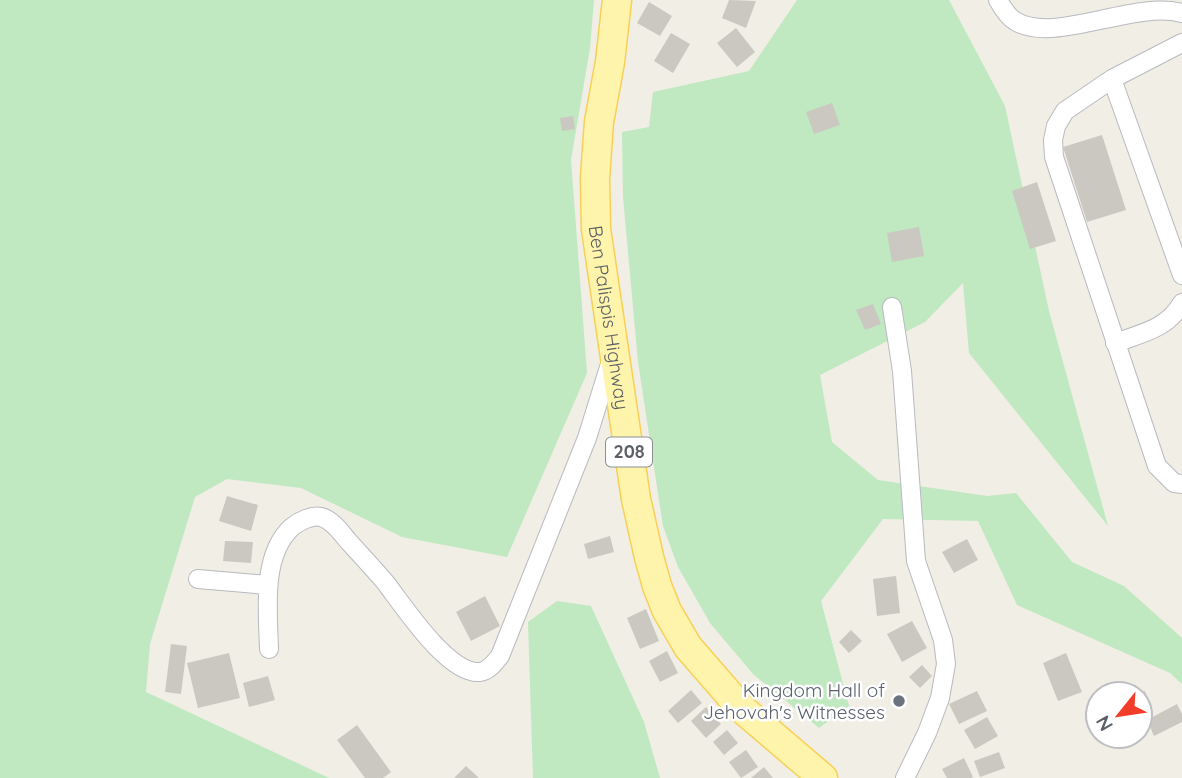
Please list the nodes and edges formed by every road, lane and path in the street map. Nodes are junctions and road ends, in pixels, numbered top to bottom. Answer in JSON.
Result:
{"nodes":[{"id":1,"x":617,"y":0,"type":"edge"},
{"id":2,"x":998,"y":0,"type":"edge"},
{"id":3,"x":1182,"y":13,"type":"edge"},
{"id":4,"x":1182,"y":43,"type":"edge"},
{"id":5,"x":1112,"y":79,"type":"junction"},
{"id":6,"x":1182,"y":275,"type":"edge"},
{"id":7,"x":1182,"y":303,"type":"edge"},
{"id":8,"x":892,"y":307,"type":"dead end"},
{"id":9,"x":1115,"y":343,"type":"junction"},
{"id":10,"x":614,"y":349,"type":"junction"},
{"id":11,"x":1182,"y":484,"type":"edge"},
{"id":12,"x":198,"y":579,"type":"dead end"},
{"id":13,"x":267,"y":585,"type":"junction"},
{"id":14,"x":269,"y":649,"type":"dead end"},
{"id":15,"x":823,"y":778,"type":"edge"},
{"id":16,"x":905,"y":778,"type":"edge"}],
"edges":[{"from":1,"to":10,"type":"main road","name":"Ben Palispis Highway","number":"208"},
{"from":2,"to":3,"type":"street"},
{"from":4,"to":5,"type":"street"},
{"from":5,"to":6,"type":"street"},
{"from":5,"to":9,"type":"street"},
{"from":7,"to":9,"type":"street"},
{"from":8,"to":16,"type":"street"},
{"from":9,"to":11,"type":"street"},
{"from":10,"to":13,"type":"street"},
{"from":10,"to":15,"type":"main road","name":"Ben Palispis Highway","number":"208"},
{"from":12,"to":13,"type":"street"},
{"from":13,"to":14,"type":"street"}]}
